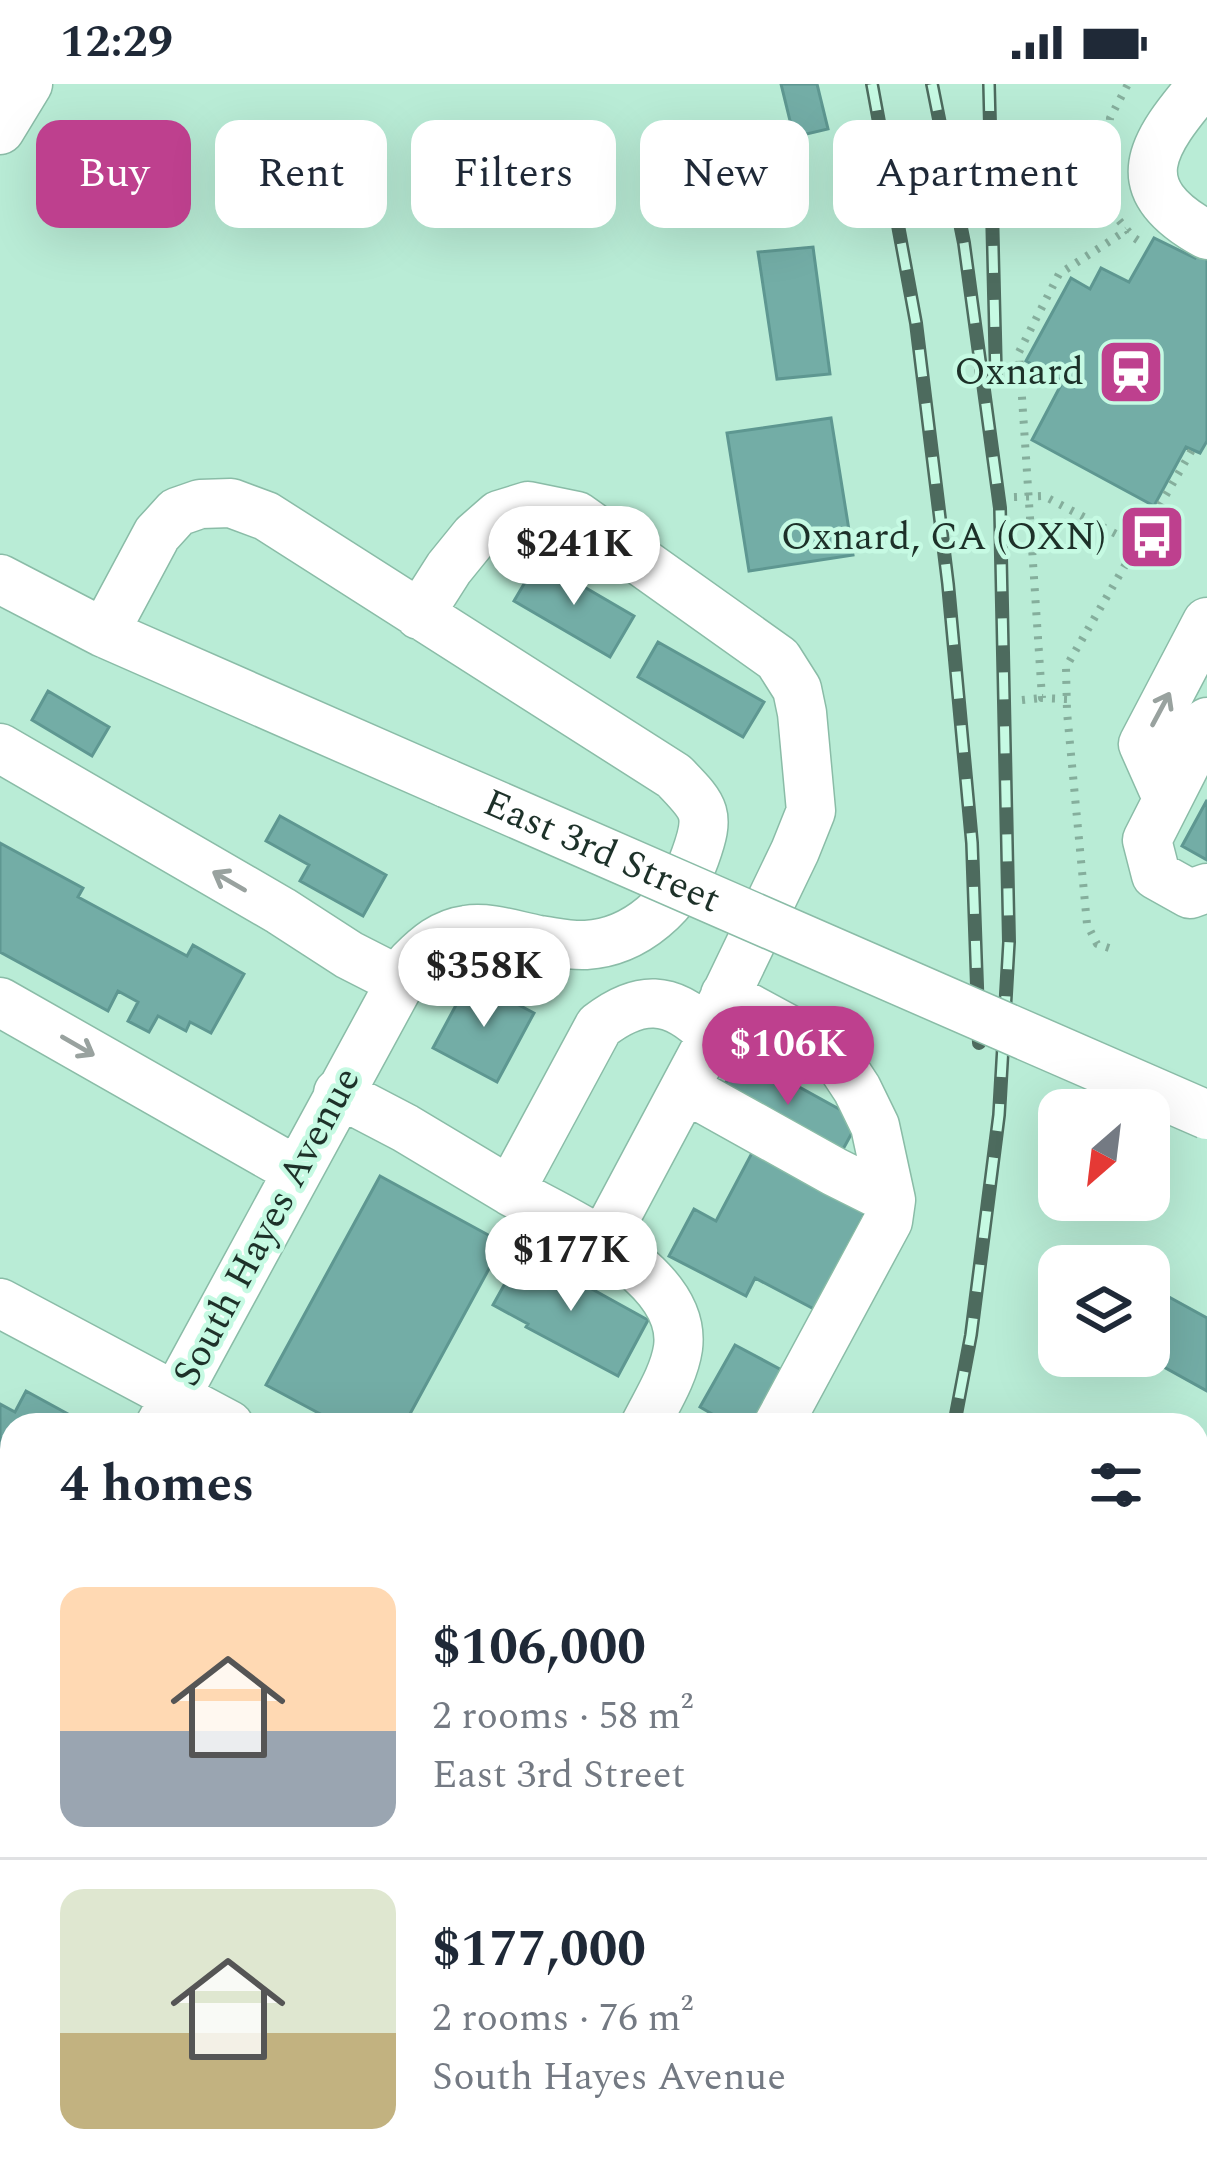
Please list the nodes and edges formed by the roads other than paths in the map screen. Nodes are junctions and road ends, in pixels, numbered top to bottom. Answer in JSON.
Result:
{"nodes":[{"id":1,"x":1203,"y":84,"type":"edge"},
{"id":2,"x":1207,"y":235,"type":"edge"},
{"id":3,"x":0,"y":579,"type":"edge"},
{"id":4,"x":419,"y":615,"type":"junction"},
{"id":5,"x":1207,"y":622,"type":"edge"},
{"id":6,"x":104,"y":633,"type":"junction"},
{"id":7,"x":1207,"y":722,"type":"edge"},
{"id":8,"x":0,"y":748,"type":"edge"},
{"id":9,"x":1167,"y":798,"type":"junction"},
{"id":10,"x":1207,"y":888,"type":"edge"},
{"id":11,"x":616,"y":939,"type":"junction"},
{"id":12,"x":400,"y":981,"type":"junction"},
{"id":13,"x":0,"y":1002,"type":"edge"},
{"id":14,"x":663,"y":1005,"type":"junction"},
{"id":15,"x":717,"y":1013,"type":"junction"},
{"id":16,"x":686,"y":1089,"type":"junction"},
{"id":17,"x":338,"y":1093,"type":"junction"},
{"id":18,"x":1207,"y":1115,"type":"edge"},
{"id":19,"x":297,"y":1171,"type":"junction"},
{"id":20,"x":510,"y":1191,"type":"junction"},
{"id":21,"x":891,"y":1200,"type":"junction"},
{"id":22,"x":602,"y":1243,"type":"junction"},
{"id":23,"x":0,"y":1303,"type":"edge"},
{"id":24,"x":168,"y":1411,"type":"edge"},
{"id":25,"x":659,"y":1413,"type":"edge"},
{"id":26,"x":784,"y":1413,"type":"edge"}],
"edges":[{"from":1,"to":2,"type":"street"},
{"from":3,"to":6,"type":"street","name":"East 3rd Street"},
{"from":4,"to":6,"type":"street"},
{"from":4,"to":11,"type":"street"},
{"from":4,"to":15,"type":"street"},
{"from":9,"to":5,"type":"street","one_way":true},
{"from":6,"to":18,"type":"street","name":"East 3rd Street","bridge":true},
{"from":7,"to":9,"type":"street"},
{"from":12,"to":8,"type":"street","one_way":true},
{"from":9,"to":10,"type":"street"},
{"from":11,"to":12,"type":"street","name":"South Hayes Avenue"},
{"from":11,"to":14,"type":"street"},
{"from":12,"to":17,"type":"street","name":"South Hayes Avenue"},
{"from":13,"to":19,"type":"street","one_way":true},
{"from":14,"to":15,"type":"street"},
{"from":14,"to":20,"type":"street"},
{"from":15,"to":16,"type":"street"},
{"from":15,"to":21,"type":"street"},
{"from":16,"to":21,"type":"street"},
{"from":16,"to":22,"type":"street"},
{"from":17,"to":19,"type":"street","name":"South Hayes Avenue"},
{"from":17,"to":20,"type":"street"},
{"from":19,"to":24,"type":"street","name":"South Hayes Avenue"},
{"from":20,"to":22,"type":"street"},
{"from":21,"to":26,"type":"street"},
{"from":22,"to":25,"type":"street"},
{"from":23,"to":24,"type":"street"}]}
